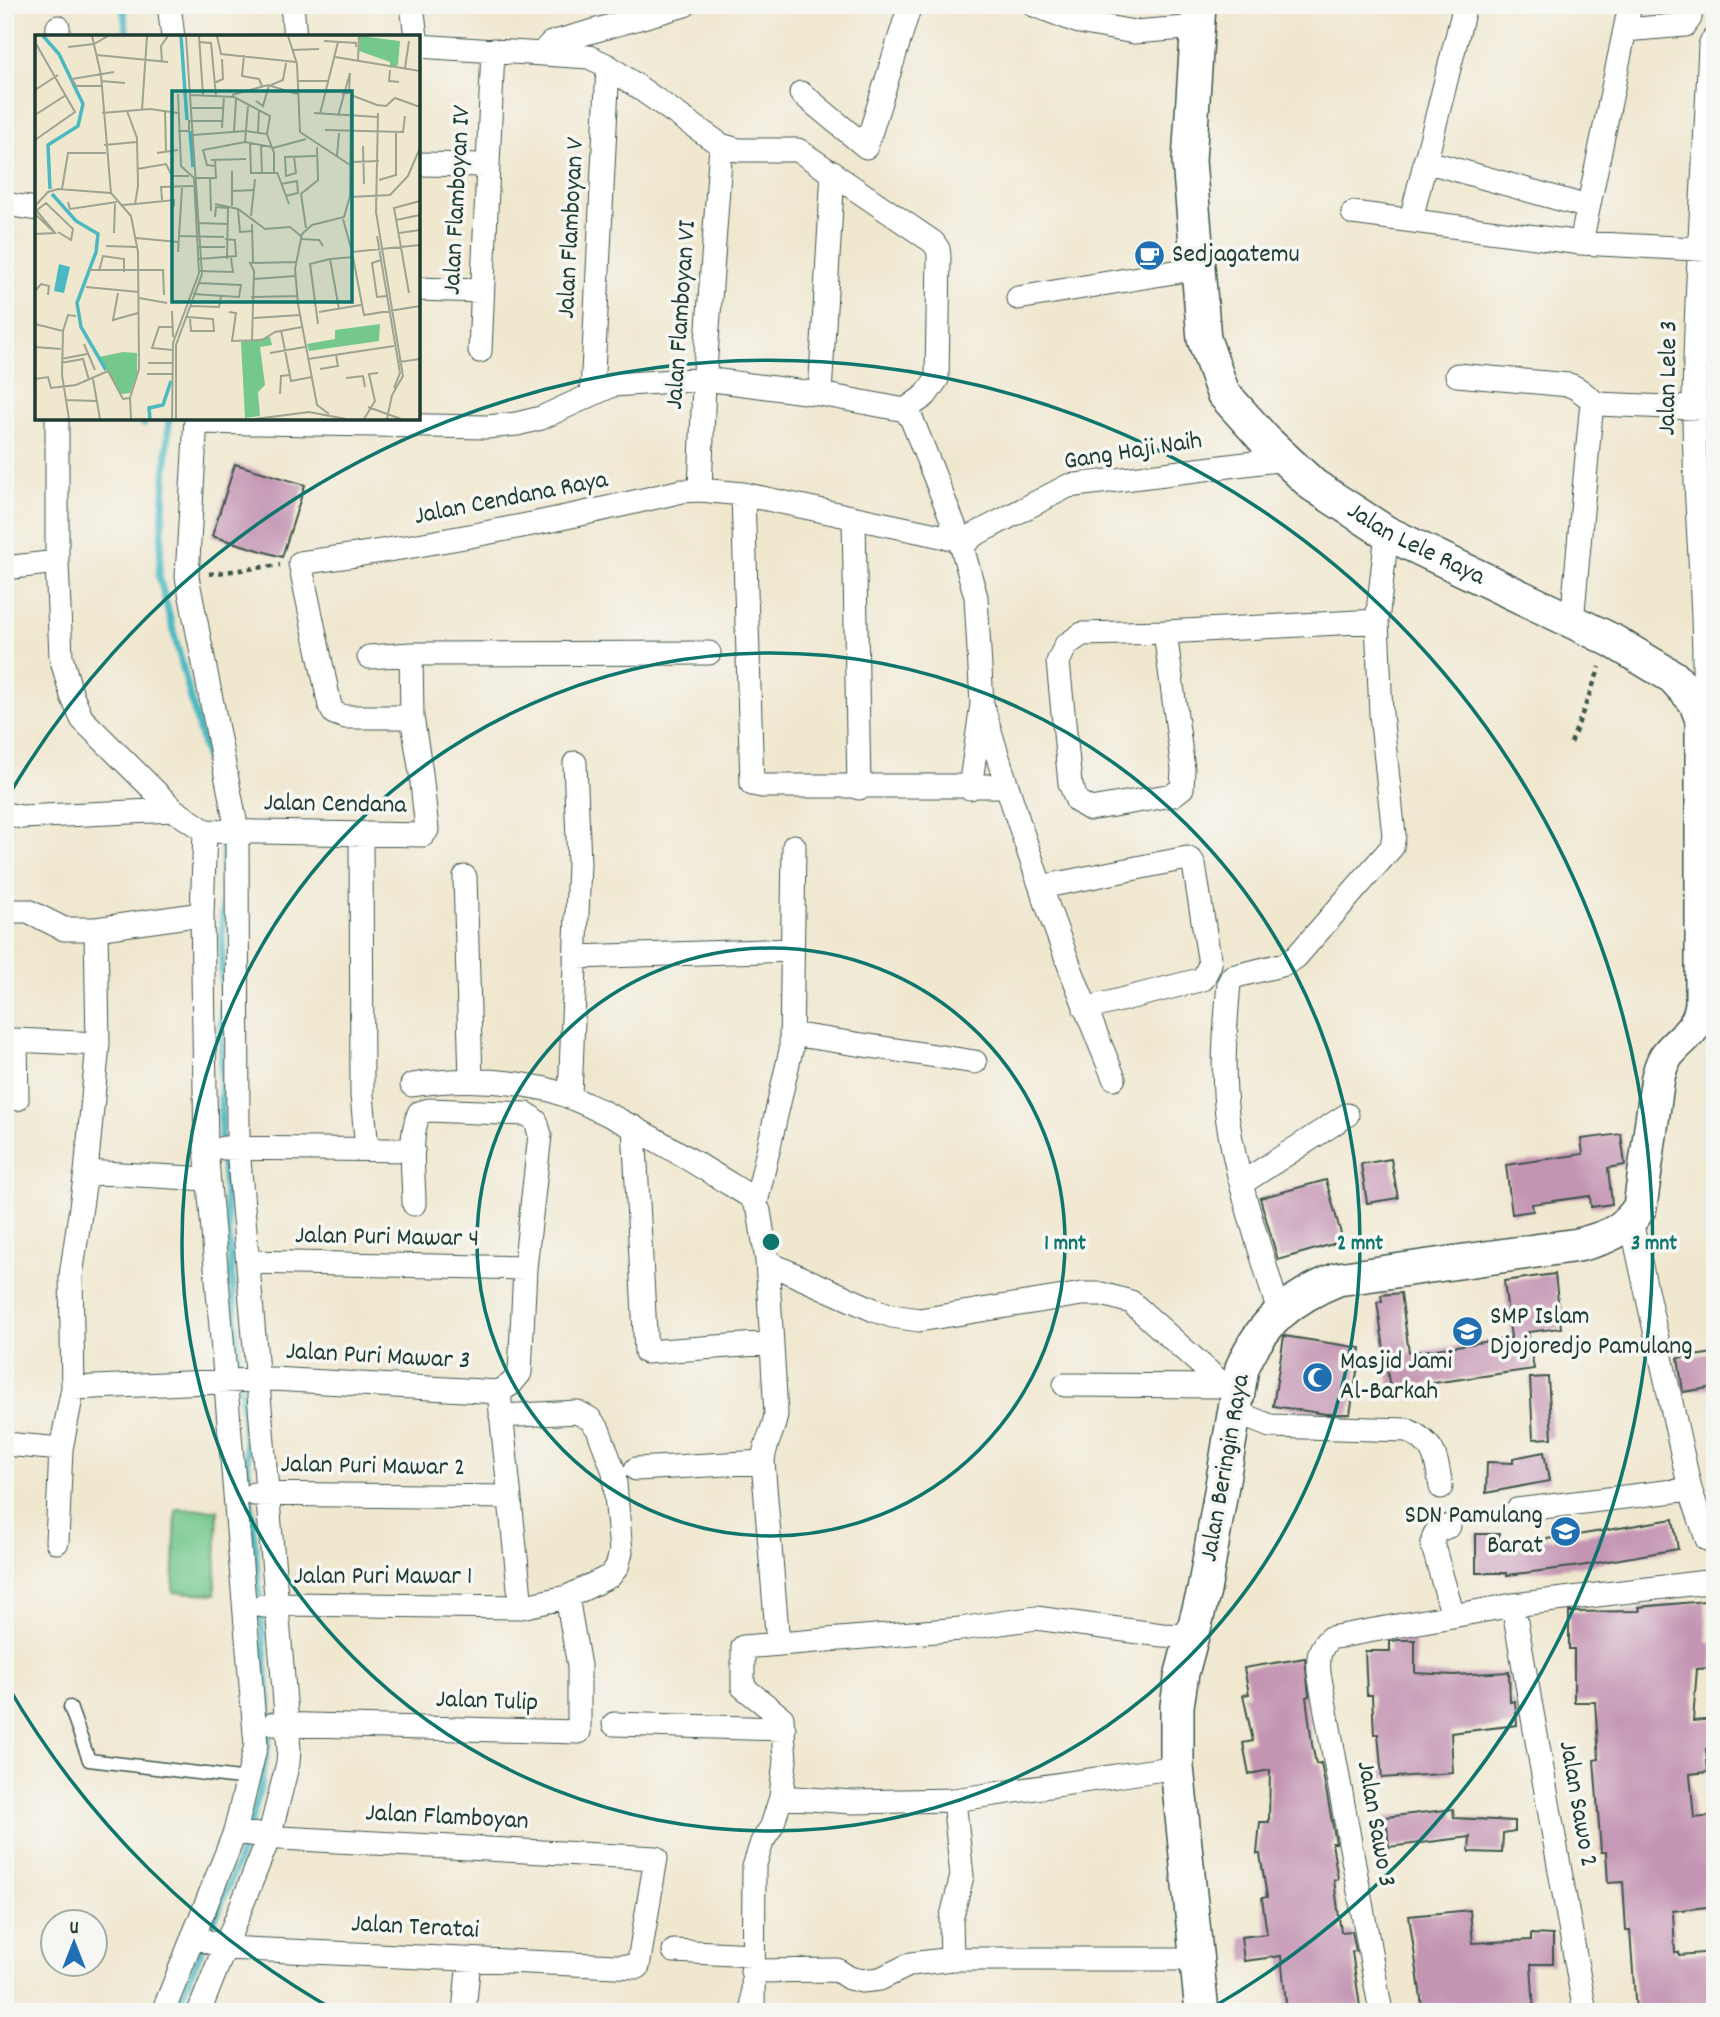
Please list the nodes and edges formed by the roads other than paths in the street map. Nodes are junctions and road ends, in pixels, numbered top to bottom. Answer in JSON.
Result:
{"nodes":[{"id":1,"x":169,"y":5,"type":"edge"},
{"id":2,"x":292,"y":5,"type":"edge"},
{"id":3,"x":412,"y":5,"type":"edge"},
{"id":4,"x":685,"y":5,"type":"edge"},
{"id":5,"x":910,"y":5,"type":"edge"},
{"id":6,"x":1034,"y":5,"type":"edge"},
{"id":7,"x":1465,"y":5,"type":"edge"},
{"id":8,"x":1630,"y":5,"type":"edge"},
{"id":9,"x":1691,"y":5,"type":"edge"},
{"id":10,"x":1199,"y":16,"type":"edge"},
{"id":11,"x":1625,"y":30,"type":"junction"},
{"id":12,"x":173,"y":35,"type":"edge"},
{"id":13,"x":295,"y":35,"type":"edge"},
{"id":14,"x":415,"y":35,"type":"edge"},
{"id":15,"x":1714,"y":37,"type":"edge"},
{"id":16,"x":420,"y":46,"type":"edge"},
{"id":17,"x":494,"y":50,"type":"junction"},
{"id":18,"x":542,"y":53,"type":"junction"},
{"id":19,"x":608,"y":66,"type":"junction"},
{"id":20,"x":801,"y":93,"type":"dead end"},
{"id":21,"x":722,"y":145,"type":"junction"},
{"id":22,"x":1426,"y":161,"type":"junction"},
{"id":23,"x":420,"y":164,"type":"edge"},
{"id":24,"x":486,"y":165,"type":"junction"},
{"id":25,"x":833,"y":172,"type":"junction"},
{"id":26,"x":5,"y":204,"type":"edge"},
{"id":27,"x":1588,"y":207,"type":"junction"},
{"id":28,"x":35,"y":209,"type":"edge"},
{"id":29,"x":1353,"y":213,"type":"dead end"},
{"id":30,"x":1411,"y":219,"type":"junction"},
{"id":31,"x":1581,"y":243,"type":"junction"},
{"id":32,"x":1708,"y":250,"type":"edge"},
{"id":33,"x":1198,"y":268,"type":"junction"},
{"id":34,"x":420,"y":289,"type":"edge"},
{"id":35,"x":482,"y":291,"type":"junction"},
{"id":36,"x":1018,"y":298,"type":"dead end"},
{"id":37,"x":480,"y":351,"type":"dead end"},
{"id":38,"x":1457,"y":375,"type":"dead end"},
{"id":39,"x":705,"y":379,"type":"junction"},
{"id":40,"x":592,"y":393,"type":"junction"},
{"id":41,"x":820,"y":394,"type":"junction"},
{"id":42,"x":1592,"y":401,"type":"junction"},
{"id":43,"x":1704,"y":409,"type":"edge"},
{"id":44,"x":905,"y":410,"type":"junction"},
{"id":45,"x":57,"y":420,"type":"edge"},
{"id":46,"x":196,"y":420,"type":"edge"},
{"id":47,"x":1285,"y":459,"type":"junction"},
{"id":48,"x":700,"y":490,"type":"junction"},
{"id":49,"x":743,"y":494,"type":"junction"},
{"id":50,"x":854,"y":518,"type":"junction"},
{"id":51,"x":1387,"y":533,"type":"junction"},
{"id":52,"x":1715,"y":534,"type":"edge"},
{"id":53,"x":961,"y":543,"type":"junction"},
{"id":54,"x":57,"y":562,"type":"junction"},
{"id":55,"x":1715,"y":565,"type":"edge"},
{"id":56,"x":5,"y":568,"type":"edge"},
{"id":57,"x":1377,"y":621,"type":"junction"},
{"id":58,"x":1572,"y":622,"type":"junction"},
{"id":59,"x":1165,"y":632,"type":"junction"},
{"id":60,"x":709,"y":653,"type":"dead end"},
{"id":61,"x":411,"y":654,"type":"junction"},
{"id":62,"x":369,"y":657,"type":"dead end"},
{"id":63,"x":982,"y":704,"type":"junction"},
{"id":64,"x":412,"y":717,"type":"junction"},
{"id":65,"x":1702,"y":720,"type":"junction"},
{"id":66,"x":575,"y":763,"type":"dead end"},
{"id":67,"x":1006,"y":786,"type":"junction"},
{"id":68,"x":859,"y":788,"type":"junction"},
{"id":69,"x":970,"y":788,"type":"junction"},
{"id":70,"x":174,"y":810,"type":"junction"},
{"id":71,"x":5,"y":814,"type":"edge"},
{"id":72,"x":221,"y":831,"type":"junction"},
{"id":73,"x":361,"y":833,"type":"junction"},
{"id":74,"x":793,"y":846,"type":"dead end"},
{"id":75,"x":464,"y":877,"type":"dead end"},
{"id":76,"x":1041,"y":887,"type":"junction"},
{"id":77,"x":5,"y":911,"type":"edge"},
{"id":78,"x":202,"y":914,"type":"junction"},
{"id":79,"x":96,"y":929,"type":"junction"},
{"id":80,"x":792,"y":950,"type":"junction"},
{"id":81,"x":575,"y":957,"type":"junction"},
{"id":82,"x":1085,"y":1009,"type":"junction"},
{"id":83,"x":1707,"y":1018,"type":"edge"},
{"id":84,"x":792,"y":1034,"type":"junction"},
{"id":85,"x":11,"y":1040,"type":"edge"},
{"id":86,"x":98,"y":1044,"type":"junction"},
{"id":87,"x":975,"y":1062,"type":"dead end"},
{"id":88,"x":1114,"y":1078,"type":"dead end"},
{"id":89,"x":471,"y":1079,"type":"junction"},
{"id":90,"x":570,"y":1097,"type":"junction"},
{"id":91,"x":17,"y":1099,"type":"dead end"},
{"id":92,"x":429,"y":1110,"type":"junction"},
{"id":93,"x":1347,"y":1115,"type":"dead end"},
{"id":94,"x":634,"y":1127,"type":"junction"},
{"id":95,"x":222,"y":1147,"type":"junction"},
{"id":96,"x":367,"y":1149,"type":"junction"},
{"id":97,"x":413,"y":1150,"type":"junction"},
{"id":98,"x":86,"y":1171,"type":"junction"},
{"id":99,"x":208,"y":1179,"type":"junction"},
{"id":100,"x":1242,"y":1183,"type":"junction"},
{"id":101,"x":756,"y":1203,"type":"junction"},
{"id":102,"x":414,"y":1205,"type":"dead end"},
{"id":103,"x":1631,"y":1221,"type":"junction"},
{"id":104,"x":767,"y":1260,"type":"junction"},
{"id":105,"x":247,"y":1262,"type":"junction"},
{"id":106,"x":525,"y":1268,"type":"junction"},
{"id":107,"x":1279,"y":1313,"type":"junction"},
{"id":108,"x":772,"y":1343,"type":"junction"},
{"id":109,"x":242,"y":1381,"type":"junction"},
{"id":110,"x":1065,"y":1385,"type":"dead end"},
{"id":111,"x":73,"y":1388,"type":"junction"},
{"id":112,"x":499,"y":1392,"type":"junction"},
{"id":113,"x":1232,"y":1398,"type":"junction"},
{"id":114,"x":501,"y":1416,"type":"junction"},
{"id":115,"x":5,"y":1444,"type":"edge"},
{"id":116,"x":61,"y":1449,"type":"junction"},
{"id":117,"x":763,"y":1462,"type":"junction"},
{"id":118,"x":636,"y":1469,"type":"dead end"},
{"id":119,"x":1441,"y":1487,"type":"dead end"},
{"id":120,"x":1690,"y":1489,"type":"junction"},
{"id":121,"x":252,"y":1494,"type":"junction"},
{"id":122,"x":509,"y":1497,"type":"junction"},
{"id":123,"x":1517,"y":1510,"type":"dead end"},
{"id":124,"x":1449,"y":1526,"type":"dead end"},
{"id":125,"x":57,"y":1542,"type":"dead end"},
{"id":126,"x":1715,"y":1542,"type":"edge"},
{"id":127,"x":1715,"y":1581,"type":"edge"},
{"id":128,"x":567,"y":1597,"type":"junction"},
{"id":129,"x":1513,"y":1605,"type":"junction"},
{"id":130,"x":262,"y":1606,"type":"junction"},
{"id":131,"x":521,"y":1606,"type":"junction"},
{"id":132,"x":1453,"y":1616,"type":"junction"},
{"id":133,"x":1191,"y":1636,"type":"junction"},
{"id":134,"x":778,"y":1644,"type":"junction"},
{"id":135,"x":70,"y":1707,"type":"dead end"},
{"id":136,"x":272,"y":1724,"type":"junction"},
{"id":137,"x":614,"y":1724,"type":"dead end"},
{"id":138,"x":784,"y":1730,"type":"junction"},
{"id":139,"x":1177,"y":1766,"type":"junction"},
{"id":140,"x":248,"y":1779,"type":"junction"},
{"id":141,"x":781,"y":1797,"type":"junction"},
{"id":142,"x":954,"y":1800,"type":"junction"},
{"id":143,"x":235,"y":1832,"type":"junction"},
{"id":144,"x":269,"y":1836,"type":"junction"},
{"id":145,"x":193,"y":1936,"type":"junction"},
{"id":146,"x":225,"y":1948,"type":"junction"},
{"id":147,"x":674,"y":1951,"type":"dead end"},
{"id":148,"x":469,"y":1959,"type":"junction"},
{"id":149,"x":951,"y":1959,"type":"junction"},
{"id":150,"x":1196,"y":1959,"type":"junction"},
{"id":151,"x":752,"y":1963,"type":"junction"},
{"id":152,"x":638,"y":1967,"type":"joint"},
{"id":153,"x":163,"y":2012,"type":"edge"},
{"id":154,"x":199,"y":2012,"type":"edge"},
{"id":155,"x":464,"y":2012,"type":"edge"},
{"id":156,"x":752,"y":2012,"type":"edge"},
{"id":157,"x":1202,"y":2012,"type":"edge"},
{"id":158,"x":1381,"y":2012,"type":"edge"},
{"id":159,"x":1585,"y":2012,"type":"edge"}],
"edges":[{"from":1,"to":12,"type":"street"},
{"from":2,"to":13,"type":"street"},
{"from":3,"to":14,"type":"street"},
{"from":4,"to":18,"type":"street"},
{"from":5,"to":20,"type":"street"},
{"from":6,"to":10,"type":"street"},
{"from":7,"to":22,"type":"street"},
{"from":8,"to":11,"type":"street"},
{"from":9,"to":11,"type":"street"},
{"from":10,"to":33,"type":"street","name":"Jalan Lele Raya"},
{"from":11,"to":27,"type":"street"},
{"from":15,"to":32,"type":"street","name":"Jalan Lele 3"},
{"from":16,"to":17,"type":"street"},
{"from":17,"to":18,"type":"street"},
{"from":17,"to":24,"type":"street","name":"Jalan Flamboyan IV"},
{"from":18,"to":19,"type":"street"},
{"from":19,"to":21,"type":"street"},
{"from":19,"to":40,"type":"street","name":"Jalan Flamboyan V"},
{"from":21,"to":25,"type":"street"},
{"from":21,"to":39,"type":"street","name":"Jalan Flamboyan VI"},
{"from":22,"to":27,"type":"street"},
{"from":22,"to":30,"type":"street"},
{"from":23,"to":24,"type":"street"},
{"from":24,"to":35,"type":"street","name":"Jalan Flamboyan IV"},
{"from":25,"to":41,"type":"street"},
{"from":25,"to":44,"type":"street"},
{"from":26,"to":28,"type":"street"},
{"from":27,"to":31,"type":"street"},
{"from":29,"to":30,"type":"street"},
{"from":30,"to":31,"type":"street"},
{"from":31,"to":32,"type":"street"},
{"from":32,"to":43,"type":"street","name":"Jalan Lele 3"},
{"from":33,"to":36,"type":"street"},
{"from":33,"to":47,"type":"street","name":"Jalan Lele Raya"},
{"from":34,"to":35,"type":"street"},
{"from":35,"to":37,"type":"street","name":"Jalan Flamboyan IV"},
{"from":38,"to":42,"type":"street"},
{"from":39,"to":40,"type":"street"},
{"from":39,"to":41,"type":"street"},
{"from":39,"to":48,"type":"street","name":"Jalan Flamboyan VI"},
{"from":40,"to":46,"type":"street"},
{"from":41,"to":44,"type":"street"},
{"from":42,"to":43,"type":"street"},
{"from":42,"to":58,"type":"street"},
{"from":43,"to":65,"type":"street","name":"Jalan Lele 3"},
{"from":44,"to":53,"type":"street"},
{"from":45,"to":54,"type":"street"},
{"from":46,"to":72,"type":"street"},
{"from":47,"to":51,"type":"street","name":"Jalan Lele Raya"},
{"from":47,"to":53,"type":"street","name":"Gang Haji Naih"},
{"from":48,"to":49,"type":"street","name":"Jalan Cendana Raya"},
{"from":48,"to":64,"type":"street","name":"Jalan Cendana Raya"},
{"from":49,"to":50,"type":"street","name":"Jalan Cendana Raya"},
{"from":49,"to":68,"type":"street"},
{"from":50,"to":53,"type":"street","name":"Jalan Cendana Raya"},
{"from":50,"to":68,"type":"street"},
{"from":51,"to":57,"type":"street"},
{"from":51,"to":58,"type":"street","name":"Jalan Lele Raya"},
{"from":52,"to":55,"type":"street"},
{"from":53,"to":63,"type":"street"},
{"from":54,"to":56,"type":"street"},
{"from":54,"to":70,"type":"street"},
{"from":57,"to":59,"type":"street"},
{"from":57,"to":100,"type":"street"},
{"from":58,"to":65,"type":"street","name":"Jalan Lele Raya"},
{"from":59,"to":59,"type":"street"},
{"from":60,"to":61,"type":"street"},
{"from":61,"to":62,"type":"street"},
{"from":61,"to":64,"type":"street","name":"Jalan Cendana"},
{"from":63,"to":67,"type":"street"},
{"from":63,"to":69,"type":"street"},
{"from":64,"to":73,"type":"street","name":"Jalan Cendana"},
{"from":65,"to":83,"type":"street","name":"Jalan Lele Raya"},
{"from":66,"to":81,"type":"street"},
{"from":67,"to":69,"type":"street"},
{"from":67,"to":76,"type":"street"},
{"from":68,"to":69,"type":"street"},
{"from":70,"to":71,"type":"street"},
{"from":70,"to":72,"type":"street"},
{"from":72,"to":73,"type":"street","name":"Jalan Cendana"},
{"from":72,"to":78,"type":"street"},
{"from":72,"to":95,"type":"street"},
{"from":73,"to":96,"type":"street"},
{"from":74,"to":80,"type":"street"},
{"from":75,"to":89,"type":"street"},
{"from":76,"to":82,"type":"street"},
{"from":76,"to":82,"type":"street"},
{"from":77,"to":79,"type":"street"},
{"from":78,"to":79,"type":"street"},
{"from":78,"to":95,"type":"street"},
{"from":79,"to":86,"type":"street"},
{"from":80,"to":81,"type":"street"},
{"from":80,"to":84,"type":"street"},
{"from":81,"to":90,"type":"street"},
{"from":82,"to":88,"type":"street"},
{"from":83,"to":103,"type":"street"},
{"from":84,"to":87,"type":"street"},
{"from":84,"to":101,"type":"street"},
{"from":85,"to":86,"type":"street"},
{"from":85,"to":91,"type":"street"},
{"from":86,"to":98,"type":"street"},
{"from":89,"to":90,"type":"street"},
{"from":89,"to":92,"type":"street"},
{"from":90,"to":94,"type":"street"},
{"from":92,"to":97,"type":"street"},
{"from":92,"to":106,"type":"street"},
{"from":93,"to":100,"type":"street"},
{"from":94,"to":101,"type":"street"},
{"from":94,"to":108,"type":"street"},
{"from":95,"to":96,"type":"street"},
{"from":95,"to":99,"type":"street"},
{"from":95,"to":105,"type":"street"},
{"from":96,"to":97,"type":"street"},
{"from":97,"to":102,"type":"street"},
{"from":98,"to":99,"type":"street"},
{"from":98,"to":111,"type":"street"},
{"from":99,"to":109,"type":"street"},
{"from":100,"to":107,"type":"street"},
{"from":101,"to":104,"type":"street"},
{"from":103,"to":107,"type":"street","name":"Jalan Beringin Raya"},
{"from":103,"to":120,"type":"street"},
{"from":104,"to":108,"type":"street"},
{"from":104,"to":113,"type":"street"},
{"from":105,"to":106,"type":"street","name":"Jalan Puri Mawar 4"},
{"from":105,"to":109,"type":"street"},
{"from":106,"to":112,"type":"street"},
{"from":107,"to":113,"type":"street","name":"Jalan Beringin Raya"},
{"from":108,"to":117,"type":"street"},
{"from":109,"to":111,"type":"street","name":"Jalan Puri Mawar 3"},
{"from":109,"to":112,"type":"street","name":"Jalan Puri Mawar 3"},
{"from":109,"to":121,"type":"street"},
{"from":109,"to":121,"type":"street"},
{"from":110,"to":113,"type":"street"},
{"from":111,"to":116,"type":"street"},
{"from":112,"to":114,"type":"street"},
{"from":113,"to":119,"type":"street"},
{"from":113,"to":133,"type":"street","name":"Jalan Beringin Raya"},
{"from":114,"to":122,"type":"street"},
{"from":114,"to":128,"type":"street","name":"Jalan Puri Mawar 1"},
{"from":115,"to":116,"type":"street"},
{"from":116,"to":125,"type":"street"},
{"from":117,"to":118,"type":"street"},
{"from":117,"to":134,"type":"street"},
{"from":120,"to":123,"type":"street"},
{"from":120,"to":126,"type":"street"},
{"from":121,"to":122,"type":"street","name":"Jalan Puri Mawar 2"},
{"from":121,"to":130,"type":"street"},
{"from":121,"to":130,"type":"street"},
{"from":122,"to":131,"type":"street"},
{"from":124,"to":132,"type":"street"},
{"from":127,"to":129,"type":"street"},
{"from":128,"to":131,"type":"street","name":"Jalan Puri Mawar 1"},
{"from":128,"to":136,"type":"street","name":"Jalan Tulip"},
{"from":129,"to":132,"type":"street"},
{"from":129,"to":159,"type":"street","name":"Jalan Sawo 2"},
{"from":130,"to":131,"type":"street","name":"Jalan Puri Mawar 1"},
{"from":130,"to":136,"type":"street"},
{"from":130,"to":136,"type":"street"},
{"from":132,"to":158,"type":"street","name":"Jalan Sawo 3"},
{"from":133,"to":134,"type":"street"},
{"from":133,"to":139,"type":"street","name":"Jalan Beringin Raya"},
{"from":134,"to":138,"type":"street"},
{"from":135,"to":140,"type":"lane"},
{"from":136,"to":140,"type":"street"},
{"from":136,"to":144,"type":"street"},
{"from":137,"to":138,"type":"street"},
{"from":138,"to":141,"type":"street"},
{"from":139,"to":142,"type":"street"},
{"from":139,"to":150,"type":"street","name":"Jalan Beringin Raya"},
{"from":140,"to":143,"type":"street"},
{"from":141,"to":142,"type":"street"},
{"from":141,"to":151,"type":"street"},
{"from":142,"to":149,"type":"street"},
{"from":143,"to":144,"type":"street","name":"Jalan Flamboyan"},
{"from":143,"to":145,"type":"street"},
{"from":144,"to":146,"type":"street"},
{"from":144,"to":152,"type":"street","name":"Jalan Flamboyan"},
{"from":145,"to":146,"type":"street","name":"Jalan Teratai"},
{"from":145,"to":153,"type":"street"},
{"from":146,"to":148,"type":"street","name":"Jalan Teratai"},
{"from":146,"to":154,"type":"street"},
{"from":147,"to":151,"type":"street"},
{"from":148,"to":152,"type":"street","name":"Jalan Teratai"},
{"from":148,"to":155,"type":"street"},
{"from":149,"to":150,"type":"street"},
{"from":149,"to":151,"type":"street"},
{"from":150,"to":157,"type":"street","name":"Jalan Beringin Raya"},
{"from":151,"to":156,"type":"street"}]}
